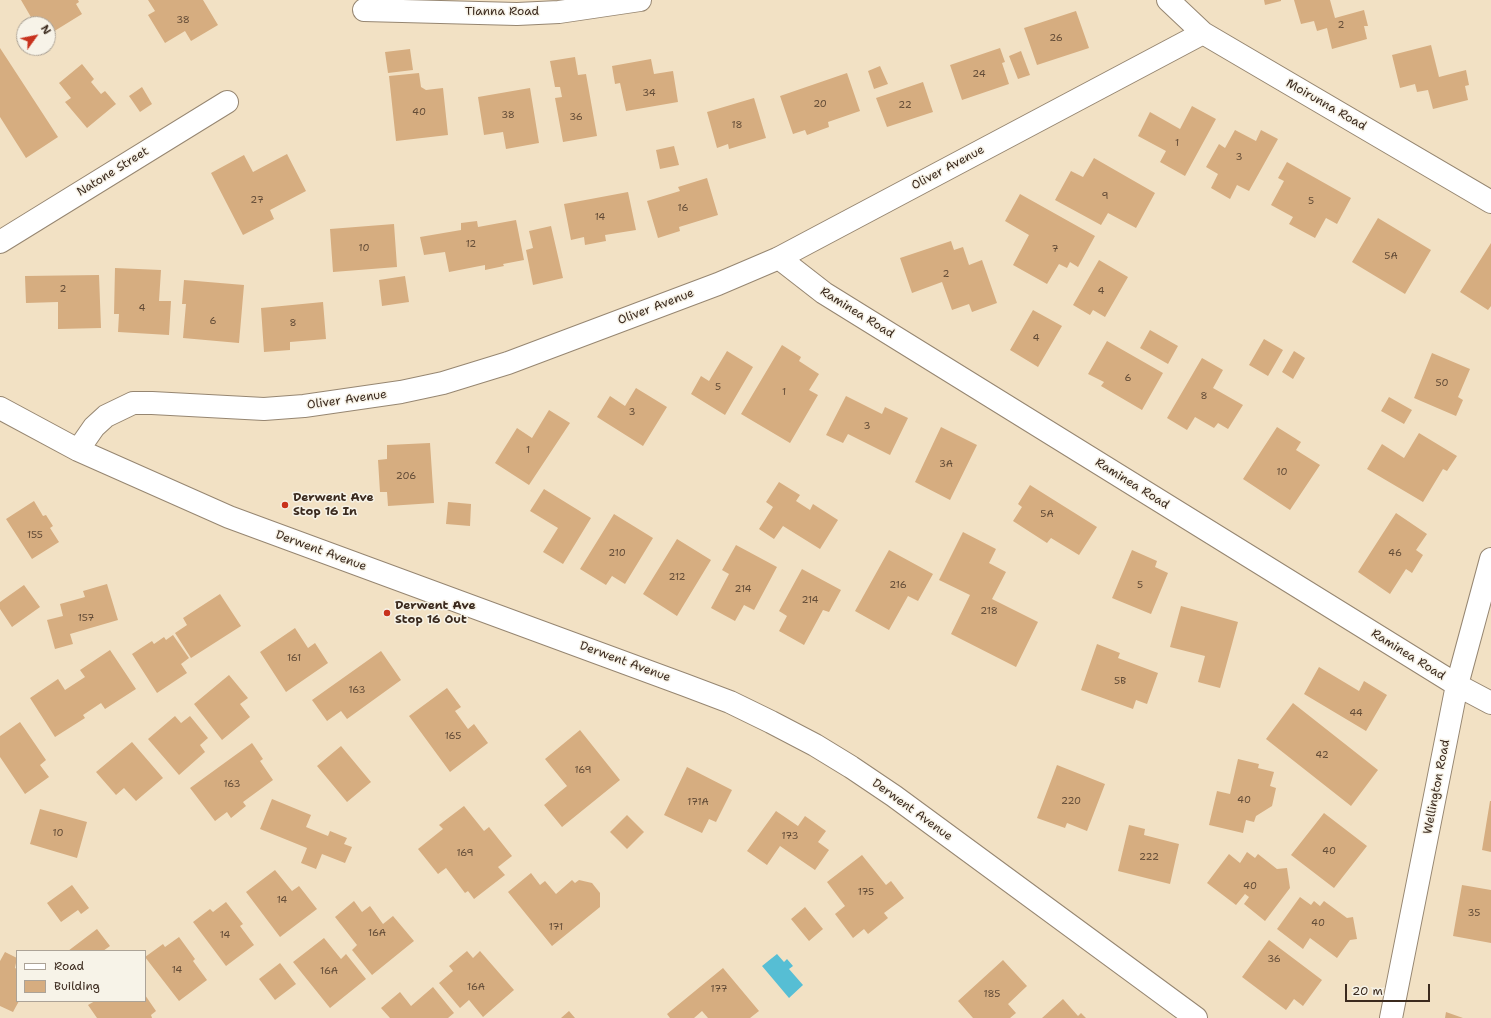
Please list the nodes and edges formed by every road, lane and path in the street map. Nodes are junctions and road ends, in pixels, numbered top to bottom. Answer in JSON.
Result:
{"nodes":[{"id":1,"x":640,"y":0,"type":"edge"},
{"id":2,"x":1168,"y":0,"type":"edge"},
{"id":3,"x":364,"y":10,"type":"dead end"},
{"id":4,"x":1203,"y":33,"type":"junction"},
{"id":5,"x":227,"y":102,"type":"dead end"},
{"id":6,"x":1491,"y":202,"type":"edge"},
{"id":7,"x":0,"y":242,"type":"edge"},
{"id":8,"x":779,"y":258,"type":"junction"},
{"id":9,"x":0,"y":408,"type":"edge"},
{"id":10,"x":78,"y":450,"type":"junction"},
{"id":11,"x":1491,"y":559,"type":"edge"},
{"id":12,"x":1457,"y":685,"type":"junction"},
{"id":13,"x":1491,"y":703,"type":"edge"},
{"id":14,"x":1196,"y":1018,"type":"edge"},
{"id":15,"x":1390,"y":1018,"type":"edge"}],
"edges":[{"from":1,"to":3,"type":"street","name":"Tianna Road"},
{"from":2,"to":4,"type":"street","name":"Moirunna Road"},
{"from":4,"to":6,"type":"street","name":"Moirunna Road"},
{"from":4,"to":8,"type":"street","name":"Oliver Avenue"},
{"from":5,"to":7,"type":"street","name":"Natone Street"},
{"from":8,"to":10,"type":"street","name":"Oliver Avenue"},
{"from":8,"to":12,"type":"street","name":"Raminea Road"},
{"from":9,"to":10,"type":"street","name":"Derwent Avenue"},
{"from":10,"to":14,"type":"street","name":"Derwent Avenue"},
{"from":11,"to":12,"type":"street","name":"Wellington Road"},
{"from":12,"to":13,"type":"street","name":"Raminea Road"},
{"from":12,"to":15,"type":"street","name":"Wellington Road"}]}
